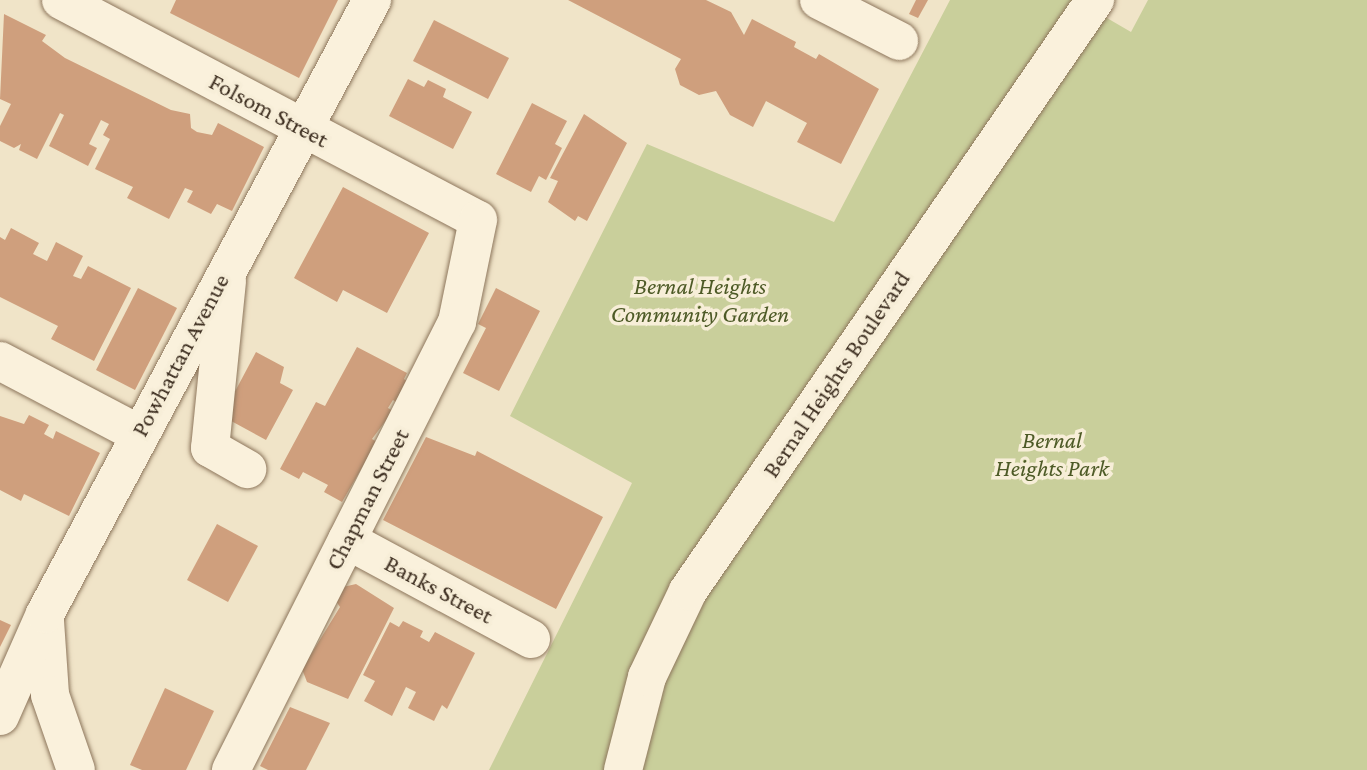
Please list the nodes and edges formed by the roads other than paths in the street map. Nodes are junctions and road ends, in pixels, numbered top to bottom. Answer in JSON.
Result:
{"nodes":[{"id":1,"x":61,"y":0,"type":"edge"},
{"id":2,"x":372,"y":0,"type":"edge"},
{"id":3,"x":819,"y":0,"type":"edge"},
{"id":4,"x":1095,"y":0,"type":"edge"},
{"id":5,"x":899,"y":41,"type":"dead end"},
{"id":6,"x":300,"y":127,"type":"junction"},
{"id":7,"x":478,"y":220,"type":"joint"},
{"id":8,"x":229,"y":263,"type":"junction"},
{"id":9,"x":0,"y":361,"type":"edge"},
{"id":10,"x":139,"y":434,"type":"junction"},
{"id":11,"x":247,"y":469,"type":"dead end"},
{"id":12,"x":347,"y":540,"type":"junction"},
{"id":13,"x":45,"y":614,"type":"junction"},
{"id":14,"x":531,"y":639,"type":"dead end"},
{"id":15,"x":0,"y":716,"type":"edge"},
{"id":16,"x":76,"y":770,"type":"edge"},
{"id":17,"x":231,"y":770,"type":"edge"},
{"id":18,"x":623,"y":770,"type":"edge"}],
"edges":[{"from":1,"to":6,"type":"street","name":"Folsom Street"},
{"from":2,"to":6,"type":"street","name":"Powhattan Avenue"},
{"from":3,"to":5,"type":"street"},
{"from":4,"to":18,"type":"street","name":"Bernal Heights Boulevard"},
{"from":6,"to":7,"type":"street","name":"Folsom Street"},
{"from":6,"to":8,"type":"street","name":"Powhattan Avenue"},
{"from":7,"to":12,"type":"street","name":"Chapman Street"},
{"from":8,"to":10,"type":"street","name":"Powhattan Avenue"},
{"from":8,"to":11,"type":"street"},
{"from":9,"to":10,"type":"street"},
{"from":10,"to":13,"type":"street","name":"Powhattan Avenue"},
{"from":12,"to":14,"type":"street","name":"Banks Street"},
{"from":12,"to":17,"type":"street","name":"Chapman Street"},
{"from":13,"to":15,"type":"street","name":"Powhattan Avenue"},
{"from":13,"to":16,"type":"street"}]}
